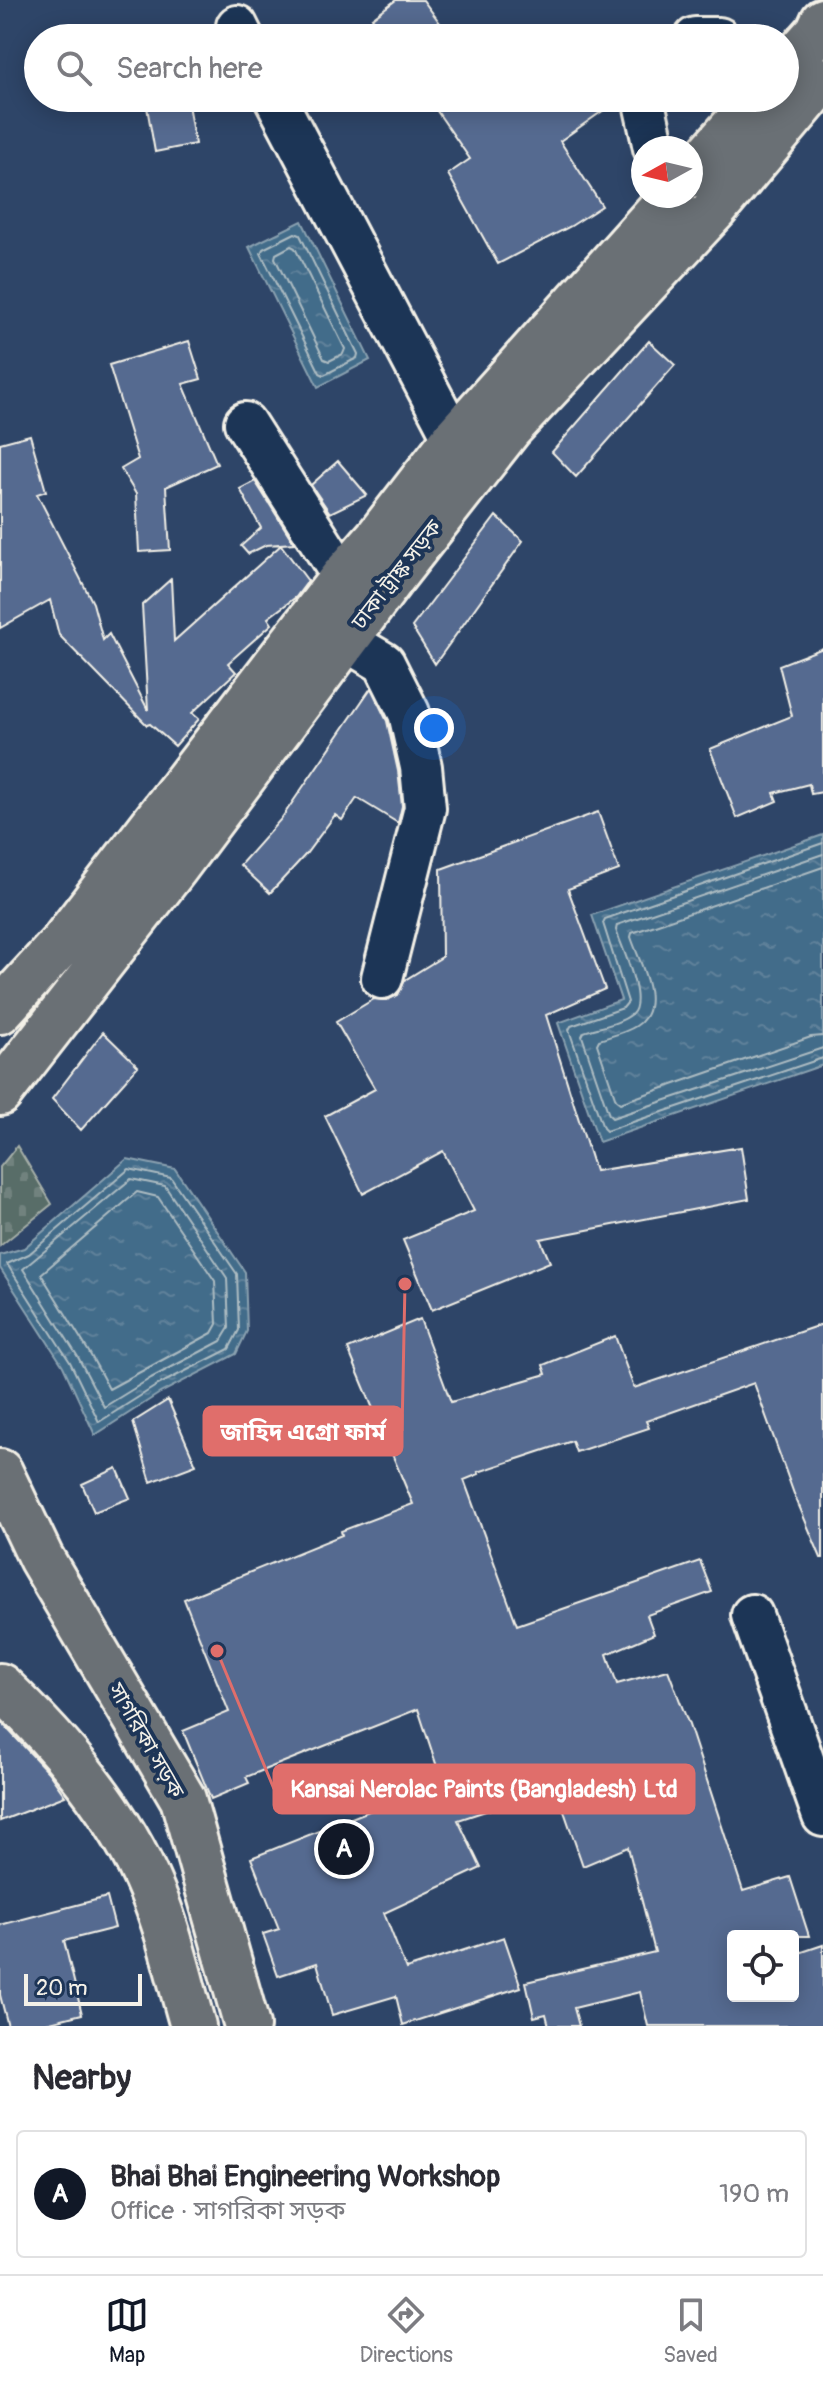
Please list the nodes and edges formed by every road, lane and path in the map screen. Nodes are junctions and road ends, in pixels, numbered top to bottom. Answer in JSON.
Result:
{"nodes":[{"id":1,"x":823,"y":21,"type":"edge"},
{"id":2,"x":799,"y":59,"type":"edge"},
{"id":3,"x":282,"y":112,"type":"edge"},
{"id":4,"x":646,"y":112,"type":"edge"},
{"id":5,"x":752,"y":112,"type":"edge"},
{"id":6,"x":768,"y":112,"type":"edge"},
{"id":7,"x":651,"y":136,"type":"edge"},
{"id":8,"x":703,"y":163,"type":"edge"},
{"id":9,"x":661,"y":208,"type":"edge"},
{"id":10,"x":245,"y":423,"type":"dead end"},
{"id":11,"x":454,"y":439,"type":"junction"},
{"id":12,"x":343,"y":577,"type":"junction"},
{"id":13,"x":345,"y":640,"type":"junction"},
{"id":14,"x":382,"y":978,"type":"dead end"},
{"id":15,"x":0,"y":1011,"type":"edge"},
{"id":16,"x":0,"y":1093,"type":"edge"},
{"id":17,"x":0,"y":1472,"type":"edge"},
{"id":18,"x":752,"y":1615,"type":"dead end"},
{"id":19,"x":0,"y":1686,"type":"edge"},
{"id":20,"x":823,"y":1816,"type":"edge"},
{"id":21,"x":193,"y":2026,"type":"edge"},
{"id":22,"x":247,"y":2026,"type":"edge"}],
"edges":[{"from":1,"to":2,"type":"main road","name":"ঢাকা ট্রাঙ্ক সড়ক"},
{"from":3,"to":11,"type":"street"},
{"from":4,"to":7,"type":"street"},
{"from":5,"to":8,"type":"main road","name":"ঢাকা ট্রাঙ্ক সড়ক"},
{"from":6,"to":13,"type":"main road","name":"ঢাকা ট্রাঙ্ক সড়ক"},
{"from":9,"to":11,"type":"main road","name":"ঢাকা ট্রাঙ্ক সড়ক"},
{"from":10,"to":12,"type":"street"},
{"from":11,"to":12,"type":"main road","name":"ঢাকা ট্রাঙ্ক সড়ক"},
{"from":12,"to":15,"type":"main road","name":"ঢাকা ট্রাঙ্ক সড়ক"},
{"from":13,"to":14,"type":"street"},
{"from":13,"to":16,"type":"main road","name":"ঢাকা ট্রাঙ্ক সড়ক"},
{"from":17,"to":22,"type":"main road","name":"সাগরিকা সড়ক"},
{"from":18,"to":20,"type":"street"},
{"from":19,"to":21,"type":"main road"}]}
